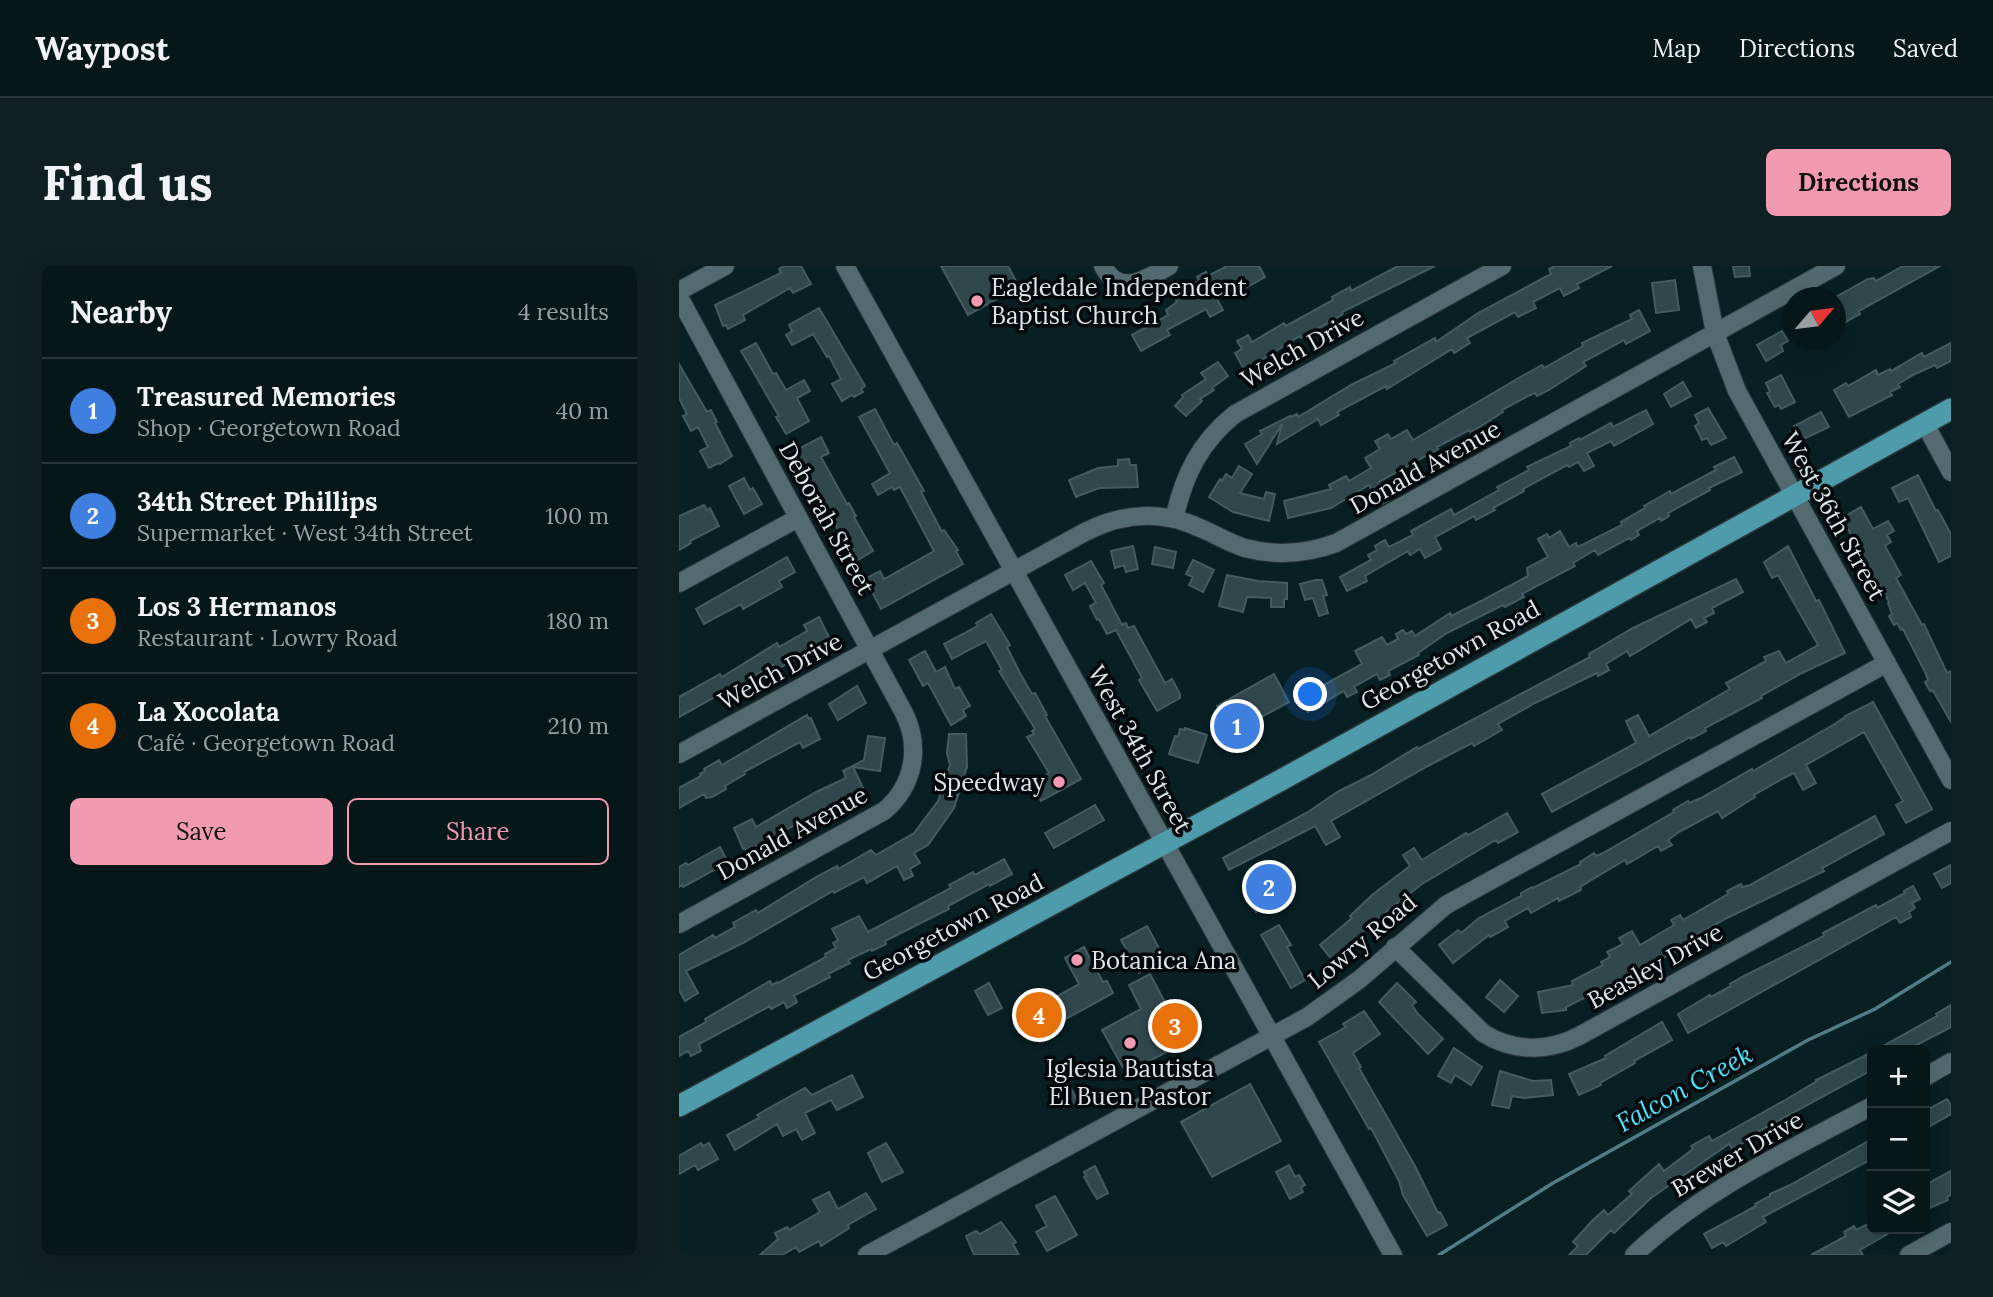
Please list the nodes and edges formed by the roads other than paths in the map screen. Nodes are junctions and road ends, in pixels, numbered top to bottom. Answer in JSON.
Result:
{"nodes":[{"id":1,"x":725,"y":266,"type":"edge"},
{"id":2,"x":845,"y":266,"type":"edge"},
{"id":3,"x":1103,"y":266,"type":"edge"},
{"id":4,"x":1169,"y":266,"type":"edge"},
{"id":5,"x":1502,"y":266,"type":"edge"},
{"id":6,"x":1702,"y":266,"type":"edge"},
{"id":7,"x":1836,"y":266,"type":"edge"},
{"id":8,"x":679,"y":291,"type":"edge"},
{"id":9,"x":679,"y":297,"type":"edge"},
{"id":10,"x":1715,"y":333,"type":"junction"},
{"id":11,"x":1951,"y":409,"type":"edge"},
{"id":12,"x":1924,"y":424,"type":"junction"},
{"id":13,"x":1951,"y":472,"type":"edge"},
{"id":14,"x":1794,"y":495,"type":"junction"},
{"id":15,"x":798,"y":518,"type":"junction"},
{"id":16,"x":1174,"y":519,"type":"junction"},
{"id":17,"x":1015,"y":571,"type":"junction"},
{"id":18,"x":679,"y":583,"type":"edge"},
{"id":19,"x":871,"y":650,"type":"junction"},
{"id":20,"x":1887,"y":663,"type":"junction"},
{"id":21,"x":679,"y":754,"type":"edge"},
{"id":22,"x":911,"y":768,"type":"joint"},
{"id":23,"x":1951,"y":780,"type":"edge"},
{"id":24,"x":1951,"y":831,"type":"edge"},
{"id":25,"x":1164,"y":843,"type":"junction"},
{"id":26,"x":679,"y":924,"type":"edge"},
{"id":27,"x":1395,"y":947,"type":"junction"},
{"id":28,"x":1271,"y":1036,"type":"junction"},
{"id":29,"x":1951,"y":1062,"type":"edge"},
{"id":30,"x":1930,"y":1074,"type":"edge"},
{"id":31,"x":679,"y":1106,"type":"edge"},
{"id":32,"x":1867,"y":1108,"type":"edge"},
{"id":33,"x":1951,"y":1232,"type":"edge"},
{"id":34,"x":867,"y":1255,"type":"edge"},
{"id":35,"x":1393,"y":1255,"type":"edge"},
{"id":36,"x":1634,"y":1255,"type":"edge"},
{"id":37,"x":1909,"y":1255,"type":"edge"}],
"edges":[{"from":1,"to":8,"type":"street"},
{"from":2,"to":17,"type":"street","name":"West 34th Street"},
{"from":3,"to":4,"type":"street"},
{"from":5,"to":16,"type":"street","name":"Welch Drive"},
{"from":6,"to":10,"type":"street","name":"West 36th Street"},
{"from":7,"to":10,"type":"street","name":"Donald Avenue"},
{"from":9,"to":15,"type":"street","name":"Deborah Street"},
{"from":10,"to":14,"type":"street","name":"West 36th Street"},
{"from":10,"to":16,"type":"street","name":"Donald Avenue"},
{"from":11,"to":12,"type":"main road","name":"Georgetown Road"},
{"from":12,"to":13,"type":"street"},
{"from":12,"to":14,"type":"main road","name":"Georgetown Road"},
{"from":14,"to":20,"type":"street","name":"West 36th Street"},
{"from":14,"to":25,"type":"main road","name":"Georgetown Road"},
{"from":15,"to":18,"type":"street"},
{"from":15,"to":19,"type":"street","name":"Deborah Street"},
{"from":16,"to":17,"type":"street","name":"Donald Avenue"},
{"from":17,"to":19,"type":"street","name":"Welch Drive"},
{"from":17,"to":25,"type":"street","name":"West 34th Street"},
{"from":19,"to":21,"type":"street","name":"Welch Drive"},
{"from":19,"to":22,"type":"street","name":"Deborah Street"},
{"from":20,"to":23,"type":"street","name":"West 36th Street"},
{"from":20,"to":27,"type":"street","name":"Lowry Road"},
{"from":22,"to":26,"type":"street","name":"Donald Avenue"},
{"from":24,"to":27,"type":"street","name":"Beasley Drive"},
{"from":25,"to":28,"type":"street","name":"West 34th Street"},
{"from":25,"to":31,"type":"main road","name":"Georgetown Road"},
{"from":27,"to":28,"type":"street","name":"Lowry Road"},
{"from":28,"to":34,"type":"street","name":"Lowry Road"},
{"from":28,"to":35,"type":"street","name":"West 34th Street"},
{"from":29,"to":30,"type":"street"},
{"from":32,"to":36,"type":"street","name":"Brewer Drive"},
{"from":33,"to":37,"type":"street"}]}
